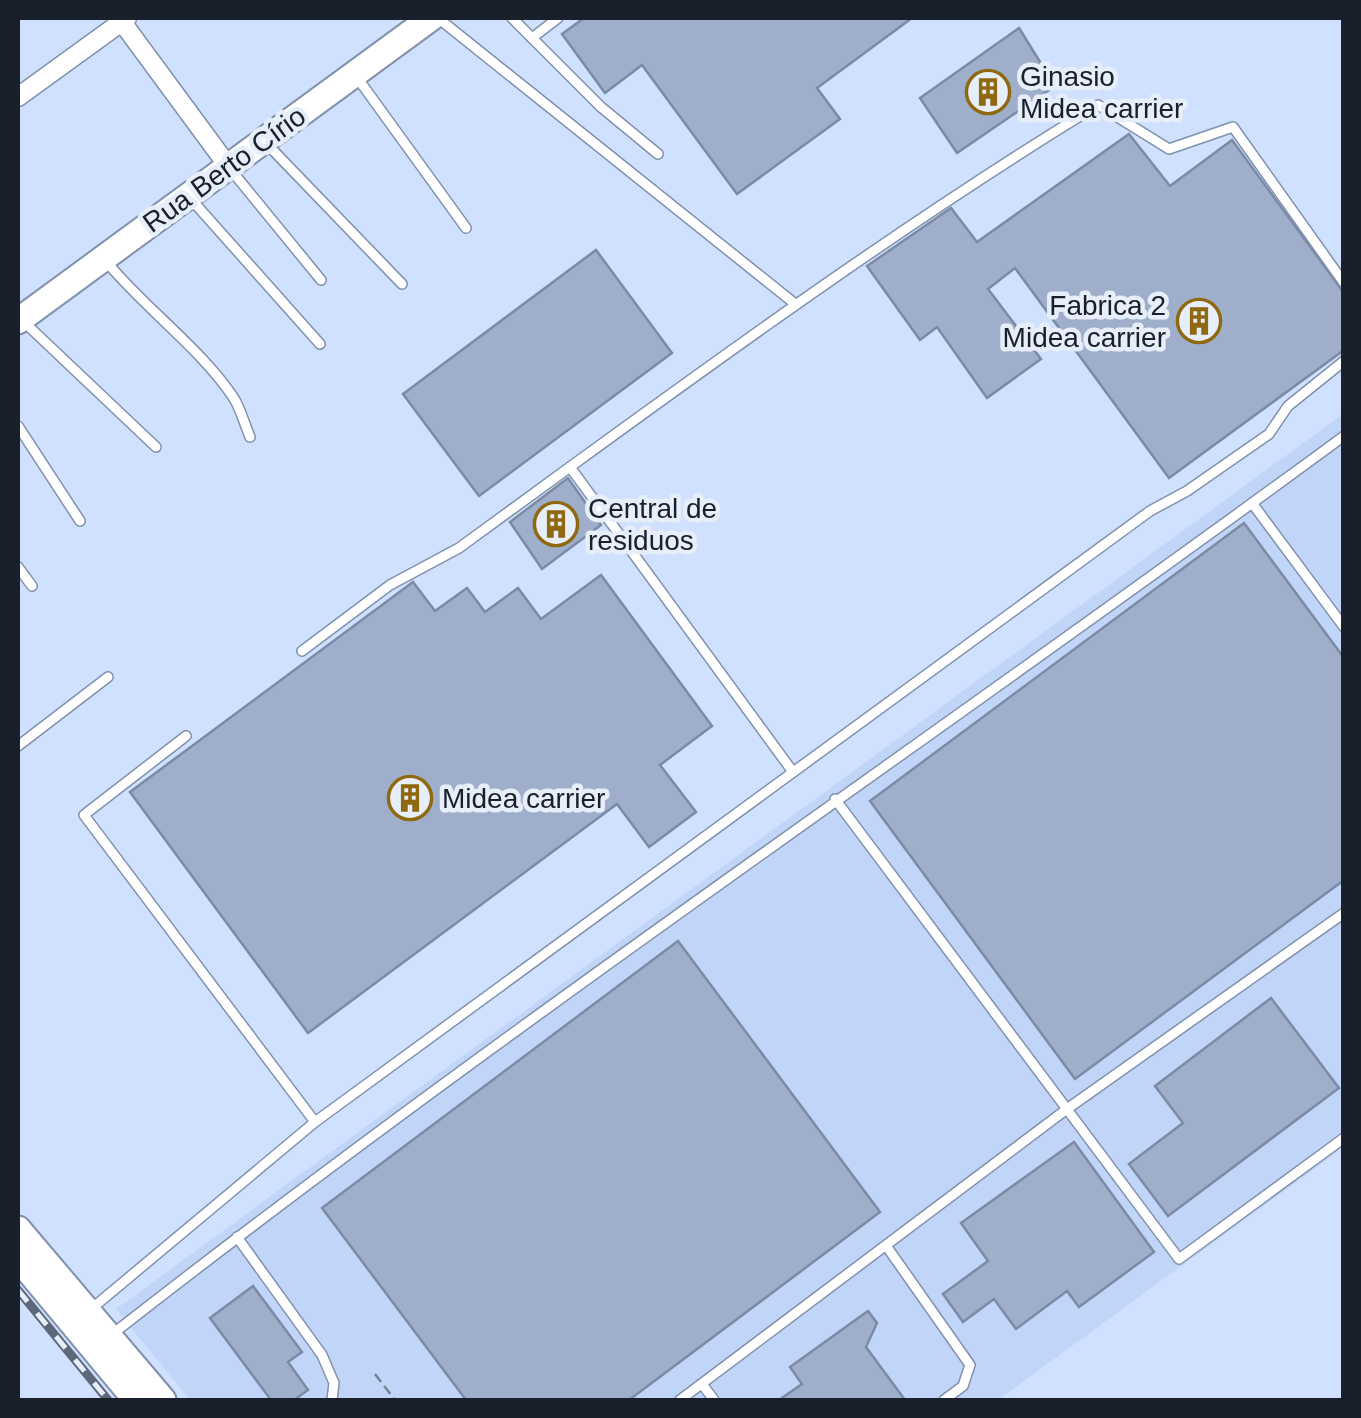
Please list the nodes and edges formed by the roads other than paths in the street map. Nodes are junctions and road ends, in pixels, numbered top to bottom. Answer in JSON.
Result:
{"nodes":[{"id":1,"x":434,"y":18,"type":"edge"},
{"id":2,"x":512,"y":18,"type":"edge"},
{"id":3,"x":558,"y":18,"type":"edge"},
{"id":4,"x":123,"y":19,"type":"edge"},
{"id":5,"x":532,"y":38,"type":"junction"},
{"id":6,"x":354,"y":74,"type":"junction"},
{"id":7,"x":18,"y":97,"type":"edge"},
{"id":8,"x":264,"y":140,"type":"junction"},
{"id":9,"x":658,"y":154,"type":"dead end"},
{"id":10,"x":228,"y":166,"type":"junction"},
{"id":11,"x":188,"y":196,"type":"junction"},
{"id":12,"x":466,"y":228,"type":"dead end"},
{"id":13,"x":104,"y":258,"type":"junction"},
{"id":14,"x":321,"y":280,"type":"dead end"},
{"id":15,"x":1344,"y":283,"type":"edge"},
{"id":16,"x":402,"y":284,"type":"dead end"},
{"id":17,"x":794,"y":303,"type":"junction"},
{"id":18,"x":19,"y":320,"type":"edge"},
{"id":19,"x":320,"y":344,"type":"dead end"},
{"id":20,"x":1344,"y":361,"type":"edge"},
{"id":21,"x":18,"y":426,"type":"edge"},
{"id":22,"x":1344,"y":436,"type":"edge"},
{"id":23,"x":250,"y":437,"type":"dead end"},
{"id":24,"x":156,"y":448,"type":"dead end"},
{"id":25,"x":570,"y":467,"type":"junction"},
{"id":26,"x":1252,"y":503,"type":"junction"},
{"id":27,"x":80,"y":521,"type":"dead end"},
{"id":28,"x":18,"y":567,"type":"edge"},
{"id":29,"x":32,"y":586,"type":"dead end"},
{"id":30,"x":1339,"y":612,"type":"edge"},
{"id":31,"x":1344,"y":627,"type":"edge"},
{"id":32,"x":302,"y":651,"type":"dead end"},
{"id":33,"x":108,"y":677,"type":"dead end"},
{"id":34,"x":186,"y":736,"type":"dead end"},
{"id":35,"x":18,"y":746,"type":"edge"},
{"id":36,"x":793,"y":772,"type":"junction"},
{"id":37,"x":835,"y":799,"type":"junction"},
{"id":38,"x":1344,"y":912,"type":"edge"},
{"id":39,"x":1067,"y":1109,"type":"junction"},
{"id":40,"x":315,"y":1122,"type":"junction"},
{"id":41,"x":1344,"y":1138,"type":"edge"},
{"id":42,"x":18,"y":1230,"type":"edge"},
{"id":43,"x":237,"y":1236,"type":"junction"},
{"id":44,"x":888,"y":1247,"type":"junction"},
{"id":45,"x":18,"y":1258,"type":"edge"},
{"id":46,"x":81,"y":1319,"type":"junction"},
{"id":47,"x":102,"y":1344,"type":"junction"},
{"id":48,"x":702,"y":1384,"type":"junction"},
{"id":49,"x":136,"y":1400,"type":"edge"},
{"id":50,"x":162,"y":1400,"type":"edge"},
{"id":51,"x":332,"y":1400,"type":"edge"},
{"id":52,"x":680,"y":1400,"type":"edge"},
{"id":53,"x":714,"y":1400,"type":"edge"},
{"id":54,"x":944,"y":1400,"type":"edge"}],
"edges":[{"from":1,"to":6,"type":"street","name":"Rua Berto Círio"},
{"from":1,"to":17,"type":"lane"},
{"from":2,"to":5,"type":"lane"},
{"from":3,"to":5,"type":"lane"},
{"from":4,"to":7,"type":"street"},
{"from":4,"to":10,"type":"street"},
{"from":5,"to":9,"type":"lane"},
{"from":6,"to":8,"type":"street","name":"Rua Berto Círio"},
{"from":6,"to":12,"type":"lane"},
{"from":8,"to":10,"type":"street","name":"Rua Berto Círio"},
{"from":8,"to":16,"type":"lane"},
{"from":10,"to":11,"type":"street","name":"Rua Berto Círio"},
{"from":10,"to":14,"type":"lane"},
{"from":11,"to":13,"type":"street","name":"Rua Berto Círio"},
{"from":11,"to":19,"type":"lane"},
{"from":13,"to":18,"type":"street","name":"Rua Berto Círio"},
{"from":13,"to":23,"type":"lane"},
{"from":15,"to":17,"type":"lane"},
{"from":17,"to":25,"type":"lane"},
{"from":18,"to":24,"type":"lane"},
{"from":20,"to":36,"type":"lane"},
{"from":21,"to":27,"type":"lane"},
{"from":22,"to":26,"type":"lane"},
{"from":25,"to":32,"type":"lane"},
{"from":25,"to":36,"type":"lane"},
{"from":26,"to":30,"type":"lane"},
{"from":26,"to":37,"type":"lane"},
{"from":28,"to":29,"type":"lane"},
{"from":30,"to":31,"type":"lane"},
{"from":33,"to":35,"type":"lane"},
{"from":34,"to":40,"type":"lane"},
{"from":36,"to":40,"type":"lane"},
{"from":37,"to":39,"type":"lane"},
{"from":37,"to":43,"type":"lane"},
{"from":38,"to":39,"type":"lane"},
{"from":39,"to":41,"type":"lane"},
{"from":39,"to":44,"type":"lane"},
{"from":40,"to":46,"type":"lane"},
{"from":42,"to":46,"type":"street"},
{"from":43,"to":47,"type":"lane"},
{"from":43,"to":51,"type":"lane"},
{"from":44,"to":48,"type":"lane"},
{"from":44,"to":54,"type":"lane"},
{"from":45,"to":46,"type":"street"},
{"from":46,"to":47,"type":"street"},
{"from":47,"to":49,"type":"street"},
{"from":47,"to":50,"type":"street"},
{"from":48,"to":52,"type":"lane"},
{"from":48,"to":53,"type":"lane"}]}
